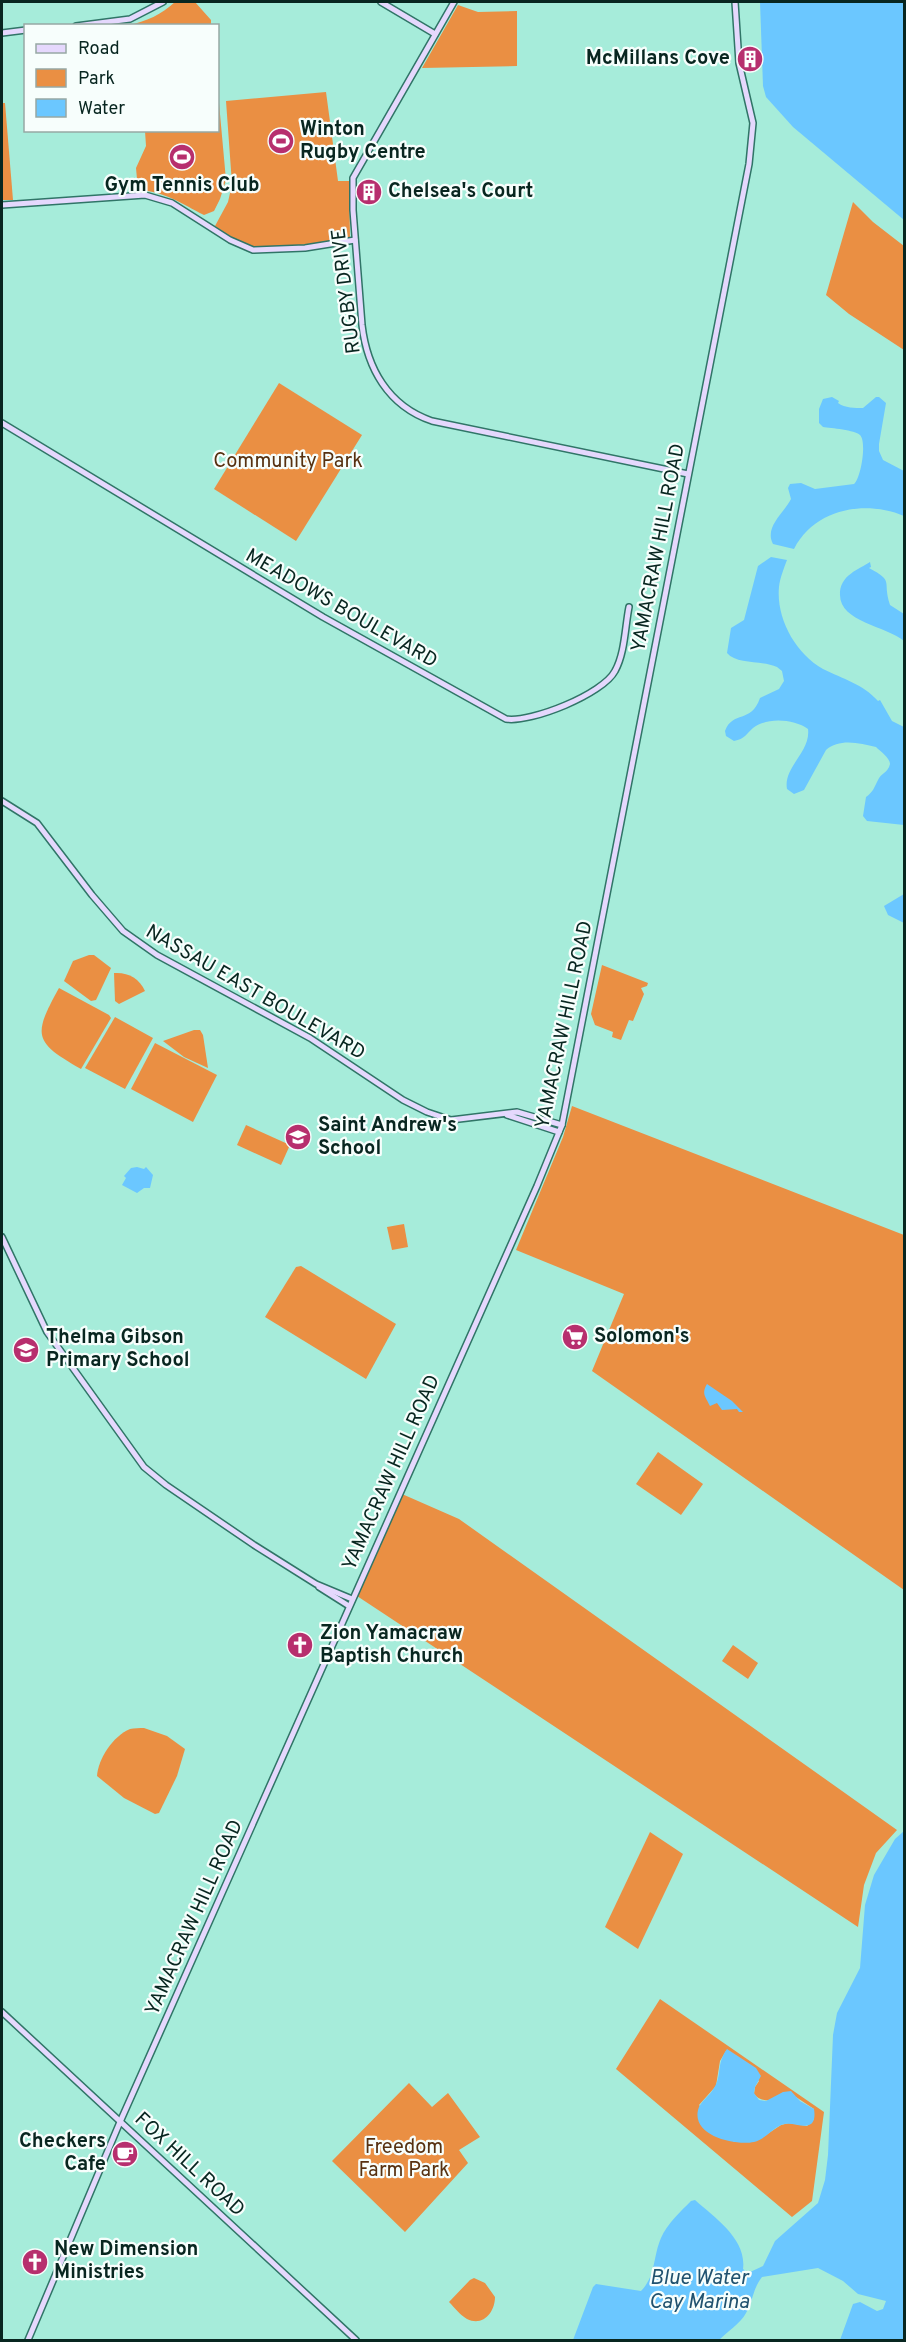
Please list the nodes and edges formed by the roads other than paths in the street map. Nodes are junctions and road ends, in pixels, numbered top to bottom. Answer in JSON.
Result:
{"nodes":[{"id":1,"x":163,"y":2,"type":"edge"},
{"id":2,"x":381,"y":2,"type":"edge"},
{"id":3,"x":454,"y":2,"type":"edge"},
{"id":4,"x":735,"y":2,"type":"edge"},
{"id":5,"x":91,"y":24,"type":"edge"},
{"id":6,"x":24,"y":30,"type":"edge"},
{"id":7,"x":2,"y":33,"type":"edge"},
{"id":8,"x":435,"y":34,"type":"junction"},
{"id":9,"x":2,"y":205,"type":"edge"},
{"id":10,"x":355,"y":240,"type":"junction"},
{"id":11,"x":2,"y":423,"type":"edge"},
{"id":12,"x":688,"y":474,"type":"junction"},
{"id":13,"x":629,"y":607,"type":"dead end"},
{"id":14,"x":2,"y":801,"type":"edge"},
{"id":15,"x":506,"y":1114,"type":"junction"},
{"id":16,"x":562,"y":1125,"type":"junction"},
{"id":17,"x":559,"y":1132,"type":"junction"},
{"id":18,"x":2,"y":1238,"type":"edge"},
{"id":19,"x":316,"y":1584,"type":"junction"},
{"id":20,"x":352,"y":1599,"type":"junction"},
{"id":21,"x":349,"y":1606,"type":"junction"},
{"id":22,"x":2,"y":2012,"type":"edge"},
{"id":23,"x":129,"y":2101,"type":"junction"},
{"id":24,"x":105,"y":2108,"type":"junction"},
{"id":25,"x":120,"y":2122,"type":"junction"},
{"id":26,"x":132,"y":2133,"type":"junction"},
{"id":27,"x":114,"y":2137,"type":"junction"},
{"id":28,"x":28,"y":2340,"type":"edge"},
{"id":29,"x":356,"y":2340,"type":"edge"}],
"edges":[{"from":1,"to":5,"type":"street"},
{"from":2,"to":8,"type":"street"},
{"from":3,"to":8,"type":"street","name":"RUGBY DRIVE"},
{"from":4,"to":12,"type":"street","name":"YAMACRAW HILL ROAD"},
{"from":6,"to":7,"type":"street"},
{"from":8,"to":10,"type":"street","name":"RUGBY DRIVE"},
{"from":9,"to":10,"type":"street"},
{"from":10,"to":12,"type":"street","name":"RUGBY DRIVE"},
{"from":11,"to":13,"type":"street","name":"MEADOWS BOULEVARD"},
{"from":12,"to":16,"type":"street","name":"YAMACRAW HILL ROAD"},
{"from":14,"to":15,"type":"street","name":"NASSAU EAST BOULEVARD"},
{"from":15,"to":16,"type":"street","name":"NASSAU EAST BOULEVARD"},
{"from":15,"to":17,"type":"street","name":"NASSAU EAST BOULEVARD"},
{"from":16,"to":17,"type":"street","name":"YAMACRAW HILL ROAD"},
{"from":17,"to":20,"type":"street","name":"YAMACRAW HILL ROAD"},
{"from":18,"to":19,"type":"street"},
{"from":19,"to":20,"type":"street"},
{"from":19,"to":21,"type":"street"},
{"from":20,"to":21,"type":"street","name":"YAMACRAW HILL ROAD"},
{"from":21,"to":23,"type":"street","name":"YAMACRAW HILL ROAD"},
{"from":22,"to":24,"type":"street","name":"FOX HILL ROAD"},
{"from":23,"to":24,"type":"street"},
{"from":23,"to":25,"type":"street","name":"YAMACRAW HILL ROAD"},
{"from":24,"to":25,"type":"street","name":"FOX HILL ROAD"},
{"from":25,"to":26,"type":"street","name":"FOX HILL ROAD"},
{"from":25,"to":27,"type":"street","name":"YAMACRAW HILL ROAD"},
{"from":26,"to":27,"type":"street"},
{"from":26,"to":29,"type":"street","name":"FOX HILL ROAD"},
{"from":27,"to":28,"type":"street","name":"YAMACRAW HILL ROAD"}]}
